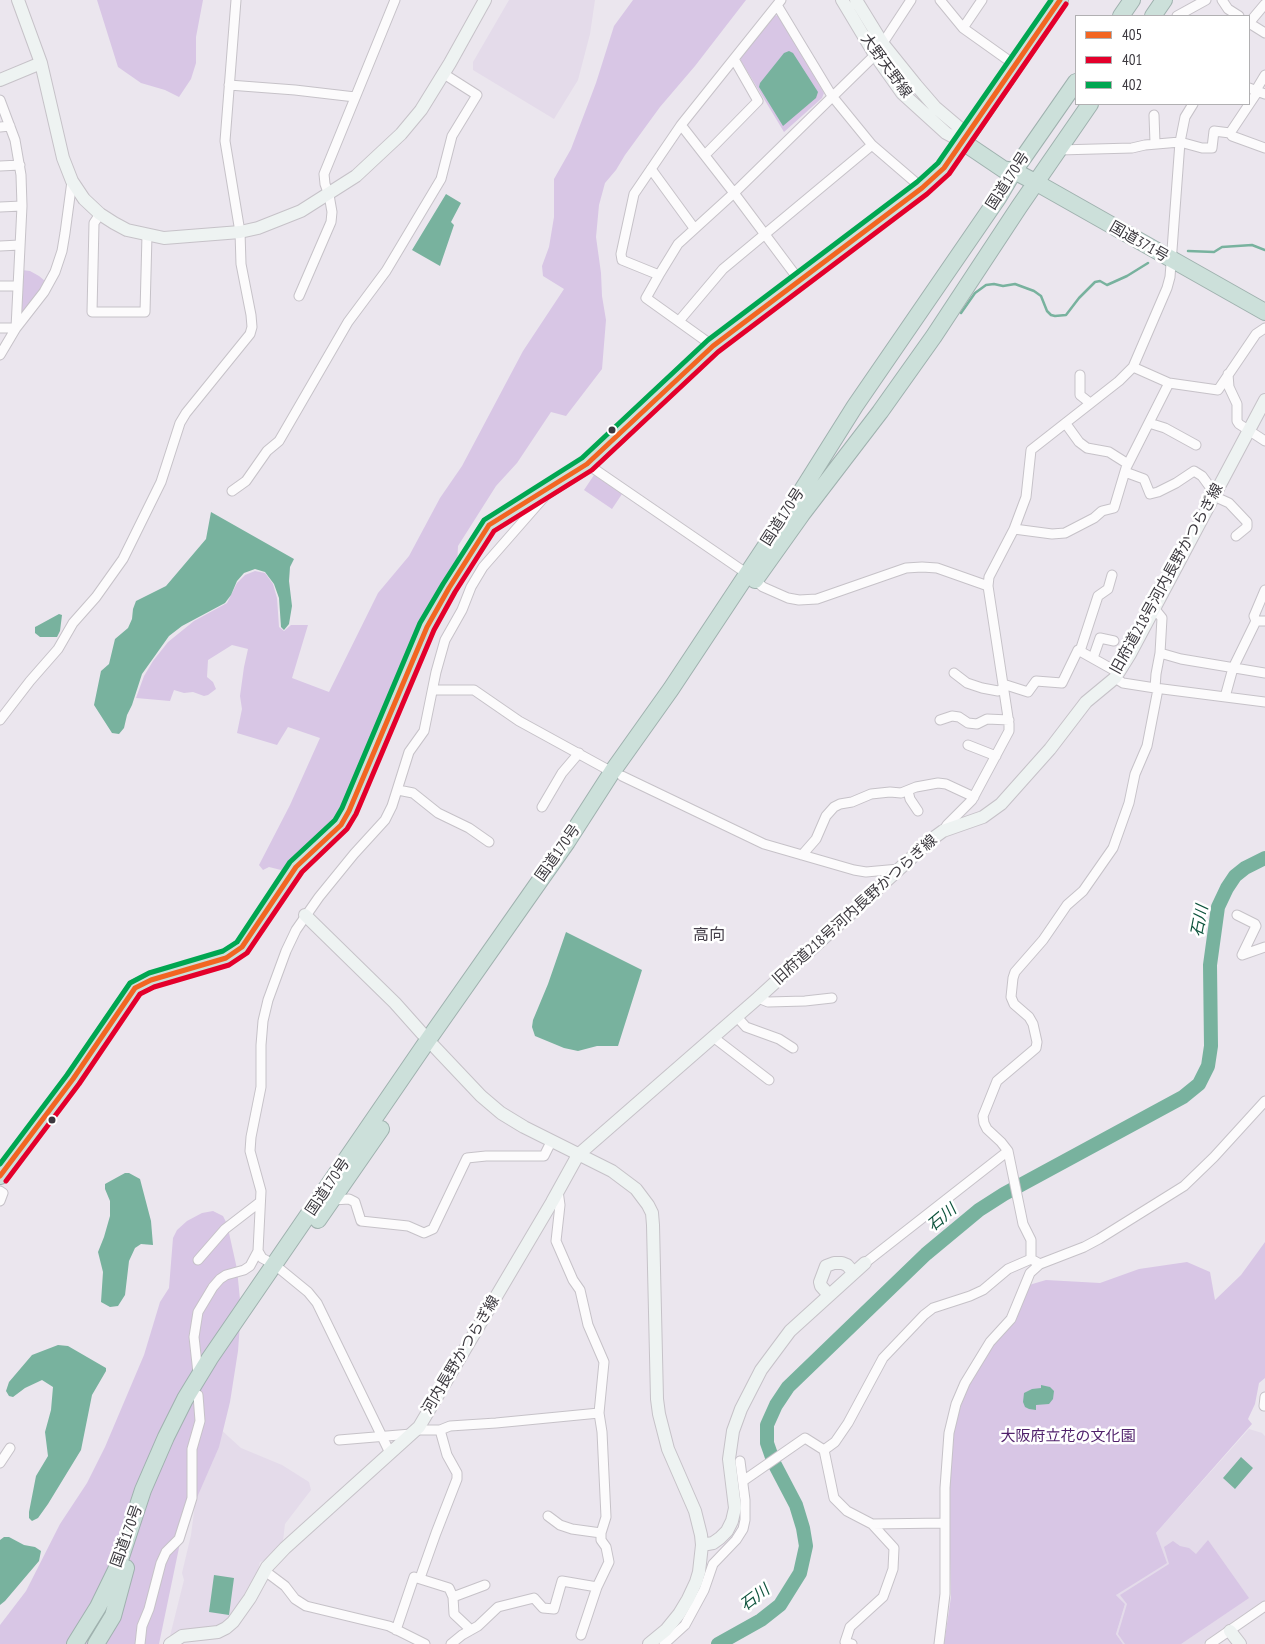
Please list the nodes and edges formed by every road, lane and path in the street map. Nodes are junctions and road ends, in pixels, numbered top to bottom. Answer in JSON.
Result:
{"nodes":[{"id":1,"x":18,"y":0,"type":"edge"},
{"id":2,"x":236,"y":0,"type":"edge"},
{"id":3,"x":395,"y":0,"type":"edge"},
{"id":4,"x":485,"y":0,"type":"edge"},
{"id":5,"x":842,"y":0,"type":"edge"},
{"id":6,"x":856,"y":0,"type":"edge"},
{"id":7,"x":911,"y":0,"type":"edge"},
{"id":8,"x":940,"y":0,"type":"edge"},
{"id":9,"x":982,"y":0,"type":"edge"},
{"id":10,"x":1060,"y":0,"type":"edge"},
{"id":11,"x":1132,"y":0,"type":"edge"},
{"id":12,"x":1164,"y":0,"type":"edge"},
{"id":13,"x":1206,"y":0,"type":"edge"},
{"id":14,"x":1222,"y":0,"type":"edge"},
{"id":15,"x":779,"y":2,"type":"edge"},
{"id":16,"x":1265,"y":4,"type":"edge"},
{"id":17,"x":1122,"y":15,"type":"edge"},
{"id":18,"x":1154,"y":15,"type":"edge"},
{"id":19,"x":1179,"y":15,"type":"edge"},
{"id":20,"x":1237,"y":15,"type":"edge"},
{"id":21,"x":1250,"y":22,"type":"edge"},
{"id":22,"x":1250,"y":24,"type":"edge"},
{"id":23,"x":963,"y":28,"type":"junction"},
{"id":24,"x":1265,"y":33,"type":"edge"},
{"id":25,"x":883,"y":44,"type":"junction"},
{"id":26,"x":875,"y":55,"type":"junction"},
{"id":27,"x":734,"y":59,"type":"junction"},
{"id":28,"x":41,"y":63,"type":"junction"},
{"id":29,"x":1015,"y":65,"type":"junction"},
{"id":30,"x":444,"y":74,"type":"junction"},
{"id":31,"x":1265,"y":75,"type":"edge"},
{"id":32,"x":0,"y":80,"type":"edge"},
{"id":33,"x":1075,"y":83,"type":"edge"},
{"id":34,"x":229,"y":85,"type":"junction"},
{"id":35,"x":1257,"y":91,"type":"edge"},
{"id":36,"x":832,"y":96,"type":"junction"},
{"id":37,"x":356,"y":97,"type":"junction"},
{"id":38,"x":0,"y":100,"type":"edge"},
{"id":39,"x":1250,"y":102,"type":"edge"},
{"id":40,"x":1089,"y":105,"type":"edge"},
{"id":41,"x":1192,"y":105,"type":"edge"},
{"id":42,"x":1248,"y":105,"type":"edge"},
{"id":43,"x":1154,"y":114,"type":"dead end"},
{"id":44,"x":681,"y":125,"type":"junction"},
{"id":45,"x":0,"y":126,"type":"edge"},
{"id":46,"x":10,"y":126,"type":"junction"},
{"id":47,"x":1230,"y":133,"type":"junction"},
{"id":48,"x":966,"y":138,"type":"junction"},
{"id":49,"x":1180,"y":142,"type":"junction"},
{"id":50,"x":1155,"y":143,"type":"junction"},
{"id":51,"x":872,"y":145,"type":"junction"},
{"id":52,"x":1265,"y":148,"type":"edge"},
{"id":53,"x":1059,"y":150,"type":"junction"},
{"id":54,"x":705,"y":156,"type":"junction"},
{"id":55,"x":20,"y":165,"type":"junction"},
{"id":56,"x":0,"y":166,"type":"edge"},
{"id":57,"x":651,"y":169,"type":"junction"},
{"id":58,"x":1014,"y":171,"type":"junction"},
{"id":59,"x":72,"y":181,"type":"junction"},
{"id":60,"x":1036,"y":183,"type":"junction"},
{"id":61,"x":922,"y":188,"type":"junction"},
{"id":62,"x":734,"y":192,"type":"junction"},
{"id":63,"x":329,"y":194,"type":"junction"},
{"id":64,"x":0,"y":206,"type":"edge"},
{"id":65,"x":22,"y":206,"type":"junction"},
{"id":66,"x":100,"y":214,"type":"junction"},
{"id":67,"x":694,"y":228,"type":"junction"},
{"id":68,"x":240,"y":232,"type":"junction"},
{"id":69,"x":764,"y":234,"type":"junction"},
{"id":70,"x":147,"y":235,"type":"junction"},
{"id":71,"x":20,"y":245,"type":"junction"},
{"id":72,"x":0,"y":246,"type":"edge"},
{"id":73,"x":1171,"y":260,"type":"junction"},
{"id":74,"x":659,"y":275,"type":"junction"},
{"id":75,"x":799,"y":280,"type":"junction"},
{"id":76,"x":0,"y":286,"type":"edge"},
{"id":77,"x":18,"y":286,"type":"junction"},
{"id":78,"x":299,"y":296,"type":"dead end"},
{"id":79,"x":1262,"y":307,"type":"edge"},
{"id":80,"x":679,"y":321,"type":"junction"},
{"id":81,"x":1265,"y":322,"type":"edge"},
{"id":82,"x":0,"y":328,"type":"edge"},
{"id":83,"x":16,"y":328,"type":"junction"},
{"id":84,"x":1265,"y":328,"type":"edge"},
{"id":85,"x":713,"y":346,"type":"junction"},
{"id":86,"x":0,"y":355,"type":"edge"},
{"id":87,"x":1134,"y":367,"type":"junction"},
{"id":88,"x":1228,"y":374,"type":"junction"},
{"id":89,"x":1080,"y":375,"type":"dead end"},
{"id":90,"x":1169,"y":383,"type":"junction"},
{"id":91,"x":1265,"y":400,"type":"edge"},
{"id":92,"x":1090,"y":403,"type":"junction"},
{"id":93,"x":1149,"y":423,"type":"junction"},
{"id":94,"x":1066,"y":424,"type":"junction"},
{"id":95,"x":1248,"y":431,"type":"junction"},
{"id":96,"x":1265,"y":441,"type":"edge"},
{"id":97,"x":1196,"y":445,"type":"dead end"},
{"id":98,"x":587,"y":464,"type":"junction"},
{"id":99,"x":1126,"y":468,"type":"junction"},
{"id":100,"x":549,"y":489,"type":"junction"},
{"id":101,"x":232,"y":491,"type":"dead end"},
{"id":102,"x":1214,"y":493,"type":"junction"},
{"id":103,"x":1014,"y":529,"type":"junction"},
{"id":104,"x":1236,"y":536,"type":"dead end"},
{"id":105,"x":1112,"y":575,"type":"dead end"},
{"id":106,"x":750,"y":577,"type":"junction"},
{"id":107,"x":988,"y":586,"type":"junction"},
{"id":108,"x":1265,"y":590,"type":"edge"},
{"id":109,"x":1154,"y":608,"type":"junction"},
{"id":110,"x":1260,"y":621,"type":"edge"},
{"id":111,"x":1114,"y":641,"type":"dead end"},
{"id":112,"x":1080,"y":651,"type":"junction"},
{"id":113,"x":1160,"y":653,"type":"junction"},
{"id":114,"x":1093,"y":658,"type":"junction"},
{"id":115,"x":1234,"y":668,"type":"junction"},
{"id":116,"x":954,"y":673,"type":"dead end"},
{"id":117,"x":1265,"y":673,"type":"edge"},
{"id":118,"x":1117,"y":675,"type":"junction"},
{"id":119,"x":1003,"y":686,"type":"junction"},
{"id":120,"x":1157,"y":689,"type":"junction"},
{"id":121,"x":433,"y":690,"type":"junction"},
{"id":122,"x":1225,"y":697,"type":"junction"},
{"id":123,"x":1265,"y":702,"type":"edge"},
{"id":124,"x":942,"y":717,"type":"dead end"},
{"id":125,"x":0,"y":720,"type":"edge"},
{"id":126,"x":1009,"y":720,"type":"junction"},
{"id":127,"x":968,"y":745,"type":"dead end"},
{"id":128,"x":579,"y":753,"type":"junction"},
{"id":129,"x":996,"y":756,"type":"junction"},
{"id":130,"x":617,"y":774,"type":"junction"},
{"id":131,"x":398,"y":790,"type":"junction"},
{"id":132,"x":908,"y":791,"type":"junction"},
{"id":133,"x":974,"y":797,"type":"junction"},
{"id":134,"x":542,"y":807,"type":"dead end"},
{"id":135,"x":918,"y":811,"type":"dead end"},
{"id":136,"x":943,"y":831,"type":"junction"},
{"id":137,"x":489,"y":842,"type":"dead end"},
{"id":138,"x":802,"y":855,"type":"junction"},
{"id":139,"x":899,"y":869,"type":"junction"},
{"id":140,"x":1237,"y":914,"type":"dead end"},
{"id":141,"x":305,"y":915,"type":"junction"},
{"id":142,"x":1265,"y":947,"type":"edge"},
{"id":143,"x":758,"y":998,"type":"junction"},
{"id":144,"x":832,"y":998,"type":"dead end"},
{"id":145,"x":736,"y":1017,"type":"junction"},
{"id":146,"x":714,"y":1037,"type":"junction"},
{"id":147,"x":432,"y":1044,"type":"junction"},
{"id":148,"x":792,"y":1048,"type":"dead end"},
{"id":149,"x":769,"y":1080,"type":"dead end"},
{"id":150,"x":1265,"y":1101,"type":"edge"},
{"id":151,"x":551,"y":1142,"type":"junction"},
{"id":152,"x":1009,"y":1154,"type":"junction"},
{"id":153,"x":578,"y":1155,"type":"junction"},
{"id":154,"x":0,"y":1176,"type":"edge"},
{"id":155,"x":558,"y":1191,"type":"junction"},
{"id":156,"x":0,"y":1192,"type":"edge"},
{"id":157,"x":333,"y":1200,"type":"junction"},
{"id":158,"x":0,"y":1201,"type":"edge"},
{"id":159,"x":260,"y":1202,"type":"junction"},
{"id":160,"x":258,"y":1251,"type":"junction"},
{"id":161,"x":1031,"y":1259,"type":"junction"},
{"id":162,"x":198,"y":1260,"type":"dead end"},
{"id":163,"x":865,"y":1263,"type":"joint"},
{"id":164,"x":1040,"y":1264,"type":"junction"},
{"id":165,"x":279,"y":1268,"type":"junction"},
{"id":166,"x":854,"y":1273,"type":"junction"},
{"id":167,"x":829,"y":1295,"type":"junction"},
{"id":168,"x":198,"y":1378,"type":"junction"},
{"id":169,"x":198,"y":1395,"type":"junction"},
{"id":170,"x":1265,"y":1397,"type":"edge"},
{"id":171,"x":1265,"y":1406,"type":"edge"},
{"id":172,"x":599,"y":1413,"type":"junction"},
{"id":173,"x":440,"y":1430,"type":"junction"},
{"id":174,"x":413,"y":1432,"type":"junction"},
{"id":175,"x":381,"y":1436,"type":"junction"},
{"id":176,"x":339,"y":1440,"type":"dead end"},
{"id":177,"x":10,"y":1448,"type":"dead end"},
{"id":178,"x":824,"y":1450,"type":"junction"},
{"id":179,"x":390,"y":1453,"type":"junction"},
{"id":180,"x":740,"y":1461,"type":"dead end"},
{"id":181,"x":0,"y":1463,"type":"edge"},
{"id":182,"x":743,"y":1480,"type":"junction"},
{"id":183,"x":548,"y":1516,"type":"dead end"},
{"id":184,"x":945,"y":1523,"type":"junction"},
{"id":185,"x":872,"y":1524,"type":"junction"},
{"id":186,"x":601,"y":1533,"type":"junction"},
{"id":187,"x":702,"y":1545,"type":"junction"},
{"id":188,"x":122,"y":1567,"type":"junction"},
{"id":189,"x":265,"y":1571,"type":"junction"},
{"id":190,"x":420,"y":1578,"type":"junction"},
{"id":191,"x":485,"y":1585,"type":"dead end"},
{"id":192,"x":597,"y":1587,"type":"junction"},
{"id":193,"x":453,"y":1597,"type":"junction"},
{"id":194,"x":1265,"y":1606,"type":"edge"},
{"id":195,"x":396,"y":1630,"type":"junction"},
{"id":196,"x":471,"y":1630,"type":"junction"},
{"id":197,"x":1230,"y":1631,"type":"junction"},
{"id":198,"x":581,"y":1635,"type":"dead end"},
{"id":199,"x":658,"y":1643,"type":"edge"},
{"id":200,"x":63,"y":1644,"type":"edge"},
{"id":201,"x":75,"y":1644,"type":"edge"},
{"id":202,"x":86,"y":1644,"type":"edge"},
{"id":203,"x":96,"y":1644,"type":"edge"},
{"id":204,"x":140,"y":1644,"type":"edge"},
{"id":205,"x":170,"y":1644,"type":"edge"},
{"id":206,"x":425,"y":1644,"type":"edge"},
{"id":207,"x":451,"y":1644,"type":"edge"},
{"id":208,"x":852,"y":1644,"type":"edge"},
{"id":209,"x":939,"y":1644,"type":"edge"},
{"id":210,"x":1210,"y":1644,"type":"edge"},
{"id":211,"x":1240,"y":1644,"type":"edge"}],
"edges":[{"from":1,"to":28,"type":"street"},
{"from":2,"to":34,"type":"street"},
{"from":3,"to":37,"type":"street"},
{"from":4,"to":30,"type":"street"},
{"from":5,"to":26,"type":"street","name":"大野天野線"},
{"from":6,"to":25,"type":"street","name":"大野天野線"},
{"from":7,"to":25,"type":"street"},
{"from":8,"to":23,"type":"street"},
{"from":9,"to":23,"type":"street"},
{"from":10,"to":29,"type":"highway"},
{"from":11,"to":17,"type":"highway"},
{"from":12,"to":18,"type":"highway"},
{"from":13,"to":19,"type":"street"},
{"from":14,"to":20,"type":"street"},
{"from":15,"to":27,"type":"street"},
{"from":15,"to":36,"type":"street"},
{"from":16,"to":21,"type":"street"},
{"from":22,"to":24,"type":"street"},
{"from":23,"to":29,"type":"street"},
{"from":25,"to":26,"type":"street"},
{"from":25,"to":48,"type":"street","name":"大野天野線"},
{"from":26,"to":36,"type":"street"},
{"from":26,"to":48,"type":"street","name":"大野天野線"},
{"from":27,"to":44,"type":"street"},
{"from":27,"to":54,"type":"street"},
{"from":28,"to":32,"type":"street"},
{"from":28,"to":59,"type":"street"},
{"from":29,"to":48,"type":"highway"},
{"from":30,"to":63,"type":"street"},
{"from":30,"to":101,"type":"street"},
{"from":31,"to":35,"type":"street"},
{"from":33,"to":58,"type":"highway","name":"国道170号"},
{"from":34,"to":37,"type":"street"},
{"from":34,"to":68,"type":"street"},
{"from":35,"to":39,"type":"street"},
{"from":36,"to":51,"type":"street"},
{"from":36,"to":62,"type":"street"},
{"from":37,"to":63,"type":"street"},
{"from":38,"to":46,"type":"street"},
{"from":40,"to":53,"type":"highway","name":"国道170号"},
{"from":41,"to":49,"type":"street"},
{"from":42,"to":47,"type":"street"},
{"from":43,"to":50,"type":"street"},
{"from":44,"to":54,"type":"street"},
{"from":44,"to":57,"type":"street"},
{"from":45,"to":46,"type":"street"},
{"from":46,"to":55,"type":"street"},
{"from":47,"to":49,"type":"street"},
{"from":47,"to":52,"type":"street"},
{"from":48,"to":58,"type":"highway","name":"国道371号"},
{"from":48,"to":61,"type":"highway"},
{"from":49,"to":50,"type":"street"},
{"from":49,"to":73,"type":"street"},
{"from":50,"to":53,"type":"street"},
{"from":51,"to":61,"type":"street"},
{"from":51,"to":69,"type":"street"},
{"from":53,"to":60,"type":"highway","name":"国道170号"},
{"from":54,"to":62,"type":"street"},
{"from":55,"to":56,"type":"street"},
{"from":55,"to":65,"type":"street"},
{"from":57,"to":67,"type":"street"},
{"from":57,"to":74,"type":"street"},
{"from":58,"to":60,"type":"highway","name":"国道371号"},
{"from":58,"to":106,"type":"highway","name":"国道170号"},
{"from":59,"to":66,"type":"street"},
{"from":59,"to":83,"type":"street"},
{"from":60,"to":73,"type":"highway","name":"国道371号"},
{"from":60,"to":106,"type":"highway","name":"国道170号"},
{"from":61,"to":75,"type":"highway"},
{"from":62,"to":67,"type":"street"},
{"from":62,"to":69,"type":"street"},
{"from":63,"to":68,"type":"street"},
{"from":63,"to":78,"type":"street"},
{"from":64,"to":65,"type":"street"},
{"from":65,"to":71,"type":"street"},
{"from":66,"to":70,"type":"street"},
{"from":66,"to":70,"type":"street"},
{"from":67,"to":74,"type":"street"},
{"from":68,"to":70,"type":"street"},
{"from":68,"to":125,"type":"street"},
{"from":69,"to":75,"type":"street"},
{"from":69,"to":80,"type":"street"},
{"from":71,"to":72,"type":"street"},
{"from":71,"to":77,"type":"street"},
{"from":73,"to":79,"type":"highway","name":"国道371号"},
{"from":73,"to":81,"type":"highway"},
{"from":73,"to":87,"type":"street"},
{"from":74,"to":80,"type":"street"},
{"from":75,"to":85,"type":"highway"},
{"from":76,"to":77,"type":"street"},
{"from":77,"to":83,"type":"street"},
{"from":80,"to":85,"type":"street"},
{"from":82,"to":83,"type":"street"},
{"from":83,"to":86,"type":"street"},
{"from":84,"to":88,"type":"street"},
{"from":85,"to":98,"type":"highway"},
{"from":87,"to":90,"type":"street"},
{"from":87,"to":92,"type":"street"},
{"from":88,"to":90,"type":"street"},
{"from":88,"to":95,"type":"street"},
{"from":89,"to":92,"type":"street"},
{"from":90,"to":93,"type":"street"},
{"from":91,"to":95,"type":"street","name":"旧府道218号河内長野かつらぎ線"},
{"from":92,"to":94,"type":"street"},
{"from":93,"to":97,"type":"street"},
{"from":93,"to":99,"type":"street"},
{"from":94,"to":99,"type":"street"},
{"from":94,"to":103,"type":"street"},
{"from":95,"to":96,"type":"street"},
{"from":95,"to":102,"type":"street","name":"旧府道218号河内長野かつらぎ線"},
{"from":98,"to":100,"type":"highway"},
{"from":98,"to":106,"type":"street"},
{"from":99,"to":102,"type":"street"},
{"from":99,"to":103,"type":"street"},
{"from":100,"to":121,"type":"street"},
{"from":100,"to":154,"type":"highway"},
{"from":102,"to":104,"type":"street"},
{"from":102,"to":109,"type":"street","name":"旧府道218号河内長野かつらぎ線"},
{"from":103,"to":107,"type":"street"},
{"from":105,"to":112,"type":"street"},
{"from":106,"to":107,"type":"street"},
{"from":106,"to":130,"type":"highway","name":"国道170号"},
{"from":107,"to":119,"type":"street"},
{"from":108,"to":110,"type":"street"},
{"from":109,"to":113,"type":"street"},
{"from":109,"to":118,"type":"street","name":"旧府道218号河内長野かつらぎ線"},
{"from":110,"to":115,"type":"street"},
{"from":111,"to":114,"type":"street"},
{"from":112,"to":114,"type":"street"},
{"from":112,"to":119,"type":"street"},
{"from":113,"to":115,"type":"street"},
{"from":113,"to":120,"type":"street"},
{"from":114,"to":118,"type":"street"},
{"from":115,"to":117,"type":"street"},
{"from":115,"to":122,"type":"street"},
{"from":116,"to":119,"type":"street"},
{"from":118,"to":120,"type":"street"},
{"from":118,"to":136,"type":"street","name":"旧府道218号河内長野かつらぎ線"},
{"from":119,"to":126,"type":"street"},
{"from":120,"to":122,"type":"street"},
{"from":120,"to":152,"type":"street"},
{"from":121,"to":128,"type":"street"},
{"from":121,"to":131,"type":"street"},
{"from":122,"to":123,"type":"street"},
{"from":124,"to":126,"type":"street"},
{"from":126,"to":129,"type":"street"},
{"from":127,"to":129,"type":"street"},
{"from":128,"to":130,"type":"street"},
{"from":128,"to":134,"type":"street"},
{"from":129,"to":133,"type":"street"},
{"from":130,"to":138,"type":"street"},
{"from":130,"to":147,"type":"highway","name":"国道170号"},
{"from":131,"to":137,"type":"street"},
{"from":131,"to":141,"type":"street"},
{"from":132,"to":133,"type":"street"},
{"from":132,"to":135,"type":"street"},
{"from":132,"to":138,"type":"street"},
{"from":133,"to":136,"type":"street"},
{"from":136,"to":139,"type":"street","name":"旧府道218号河内長野かつらぎ線"},
{"from":138,"to":139,"type":"street"},
{"from":139,"to":143,"type":"street","name":"旧府道218号河内長野かつらぎ線"},
{"from":140,"to":142,"type":"street"},
{"from":141,"to":147,"type":"street"},
{"from":141,"to":159,"type":"street"},
{"from":143,"to":144,"type":"street"},
{"from":143,"to":145,"type":"street","name":"旧府道218号河内長野かつらぎ線"},
{"from":145,"to":146,"type":"street","name":"旧府道218号河内長野かつらぎ線"},
{"from":145,"to":148,"type":"street"},
{"from":146,"to":149,"type":"street"},
{"from":146,"to":153,"type":"street","name":"旧府道218号河内長野かつらぎ線"},
{"from":147,"to":151,"type":"street"},
{"from":147,"to":157,"type":"highway","name":"国道170号"},
{"from":147,"to":165,"type":"highway","name":"国道170号"},
{"from":150,"to":164,"type":"street"},
{"from":151,"to":153,"type":"street"},
{"from":151,"to":157,"type":"street"},
{"from":152,"to":161,"type":"street"},
{"from":152,"to":163,"type":"street"},
{"from":153,"to":155,"type":"street","name":"河内長野かつらぎ線"},
{"from":153,"to":187,"type":"street"},
{"from":155,"to":172,"type":"street"},
{"from":155,"to":174,"type":"street","name":"河内長野かつらぎ線"},
{"from":156,"to":158,"type":"street"},
{"from":157,"to":165,"type":"highway","name":"国道170号"},
{"from":159,"to":160,"type":"street"},
{"from":159,"to":162,"type":"street"},
{"from":160,"to":165,"type":"street"},
{"from":160,"to":168,"type":"street"},
{"from":161,"to":164,"type":"street"},
{"from":161,"to":178,"type":"street"},
{"from":163,"to":166,"type":"street"},
{"from":164,"to":184,"type":"street"},
{"from":165,"to":168,"type":"highway","name":"国道170号"},
{"from":165,"to":169,"type":"highway","name":"国道170号"},
{"from":165,"to":175,"type":"street"},
{"from":166,"to":167,"type":"street"},
{"from":166,"to":167,"type":"street"},
{"from":167,"to":187,"type":"street"},
{"from":168,"to":188,"type":"highway","name":"国道170号"},
{"from":169,"to":188,"type":"highway","name":"国道170号"},
{"from":169,"to":204,"type":"street"},
{"from":170,"to":171,"type":"street"},
{"from":172,"to":173,"type":"street"},
{"from":172,"to":186,"type":"street"},
{"from":173,"to":174,"type":"street"},
{"from":173,"to":190,"type":"street"},
{"from":174,"to":175,"type":"street"},
{"from":174,"to":179,"type":"street","name":"河内長野かつらぎ線"},
{"from":175,"to":176,"type":"street"},
{"from":175,"to":179,"type":"street"},
{"from":177,"to":181,"type":"street"},
{"from":178,"to":182,"type":"street"},
{"from":178,"to":185,"type":"street"},
{"from":179,"to":189,"type":"street","name":"河内長野かつらぎ線"},
{"from":180,"to":182,"type":"street"},
{"from":182,"to":199,"type":"street"},
{"from":183,"to":186,"type":"street"},
{"from":184,"to":185,"type":"street"},
{"from":184,"to":209,"type":"street"},
{"from":185,"to":208,"type":"street"},
{"from":186,"to":192,"type":"street"},
{"from":187,"to":199,"type":"street"},
{"from":188,"to":200,"type":"highway"},
{"from":188,"to":201,"type":"highway","name":"国道170号"},
{"from":188,"to":202,"type":"highway","name":"国道170号"},
{"from":188,"to":203,"type":"highway"},
{"from":189,"to":195,"type":"street"},
{"from":189,"to":205,"type":"street","name":"河内長野かつらぎ線"},
{"from":190,"to":193,"type":"street"},
{"from":190,"to":195,"type":"street"},
{"from":191,"to":193,"type":"street"},
{"from":192,"to":196,"type":"street"},
{"from":192,"to":198,"type":"street"},
{"from":193,"to":196,"type":"street"},
{"from":194,"to":197,"type":"street"},
{"from":195,"to":206,"type":"street"},
{"from":196,"to":207,"type":"street"},
{"from":197,"to":210,"type":"street"},
{"from":197,"to":211,"type":"street"}]}
